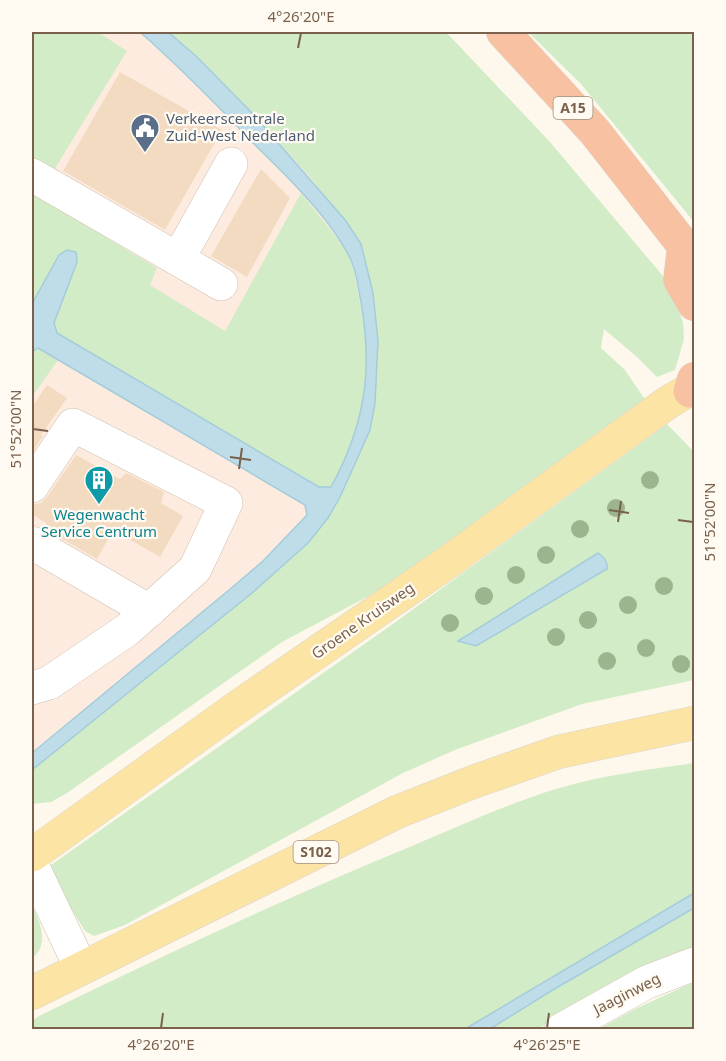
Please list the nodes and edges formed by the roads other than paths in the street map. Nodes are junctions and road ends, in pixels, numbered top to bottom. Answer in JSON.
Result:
{"nodes":[{"id":1,"x":503,"y":32,"type":"edge"},
{"id":2,"x":231,"y":164,"type":"dead end"},
{"id":3,"x":32,"y":175,"type":"edge"},
{"id":4,"x":689,"y":250,"type":"edge"},
{"id":5,"x":178,"y":259,"type":"junction"},
{"id":6,"x":220,"y":284,"type":"dead end"},
{"id":7,"x":694,"y":304,"type":"edge"},
{"id":8,"x":693,"y":386,"type":"edge"},
{"id":9,"x":32,"y":486,"type":"edge"},
{"id":10,"x":32,"y":543,"type":"edge"},
{"id":11,"x":149,"y":611,"type":"junction"},
{"id":12,"x":32,"y":688,"type":"edge"},
{"id":13,"x":694,"y":723,"type":"edge"},
{"id":14,"x":32,"y":855,"type":"edge"},
{"id":15,"x":32,"y":865,"type":"edge"},
{"id":16,"x":694,"y":964,"type":"edge"},
{"id":17,"x":81,"y":968,"type":"junction"},
{"id":18,"x":32,"y":993,"type":"edge"},
{"id":19,"x":561,"y":1029,"type":"edge"}],
"edges":[{"from":1,"to":4,"type":"highway","number":"A15"},
{"from":2,"to":5,"type":"street"},
{"from":3,"to":5,"type":"street"},
{"from":4,"to":7,"type":"highway","number":"A15"},
{"from":5,"to":6,"type":"street"},
{"from":8,"to":14,"type":"main road","name":"Groene Kruisweg"},
{"from":9,"to":11,"type":"street"},
{"from":10,"to":11,"type":"street"},
{"from":11,"to":12,"type":"street"},
{"from":13,"to":17,"type":"main road","number":"S102"},
{"from":15,"to":17,"type":"street"},
{"from":16,"to":19,"type":"street","name":"Jaaginweg"},
{"from":17,"to":18,"type":"main road","number":"S102"}]}
